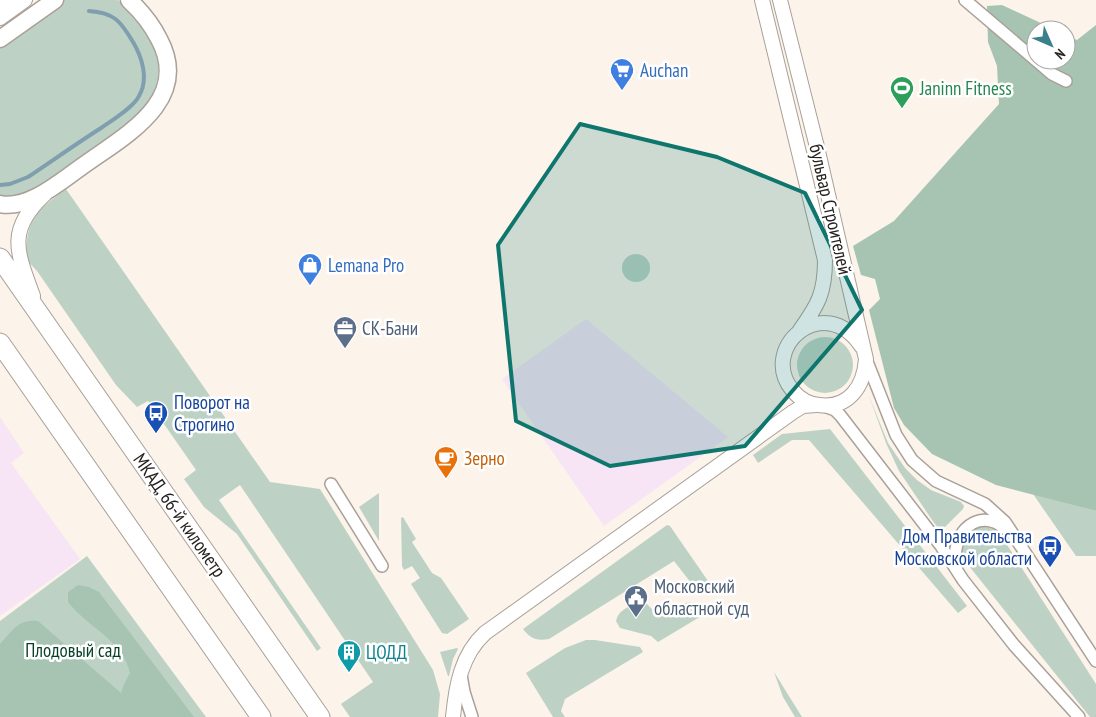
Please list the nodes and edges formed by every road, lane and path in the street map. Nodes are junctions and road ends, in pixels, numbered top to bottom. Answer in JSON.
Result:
{"nodes":[{"id":1,"x":7,"y":0,"type":"edge"},
{"id":2,"x":25,"y":0,"type":"edge"},
{"id":3,"x":55,"y":0,"type":"edge"},
{"id":4,"x":129,"y":0,"type":"edge"},
{"id":5,"x":762,"y":0,"type":"edge"},
{"id":6,"x":780,"y":0,"type":"edge"},
{"id":7,"x":965,"y":0,"type":"edge"},
{"id":8,"x":141,"y":7,"type":"edge"},
{"id":9,"x":0,"y":10,"type":"edge"},
{"id":10,"x":0,"y":18,"type":"edge"},
{"id":11,"x":0,"y":39,"type":"edge"},
{"id":12,"x":1066,"y":81,"type":"dead end"},
{"id":13,"x":55,"y":186,"type":"junction"},
{"id":14,"x":0,"y":204,"type":"edge"},
{"id":15,"x":0,"y":258,"type":"edge"},
{"id":16,"x":39,"y":314,"type":"junction"},
{"id":17,"x":799,"y":331,"type":"junction"},
{"id":18,"x":0,"y":343,"type":"edge"},
{"id":19,"x":864,"y":353,"type":"junction"},
{"id":20,"x":7,"y":356,"type":"edge"},
{"id":21,"x":820,"y":405,"type":"junction"},
{"id":22,"x":331,"y":484,"type":"dead end"},
{"id":23,"x":1019,"y":542,"type":"junction"},
{"id":24,"x":382,"y":566,"type":"dead end"},
{"id":25,"x":963,"y":580,"type":"junction"},
{"id":26,"x":1027,"y":660,"type":"junction"},
{"id":27,"x":1096,"y":661,"type":"edge"},
{"id":28,"x":461,"y":671,"type":"junction"},
{"id":29,"x":260,"y":717,"type":"edge"},
{"id":30,"x":320,"y":717,"type":"edge"},
{"id":31,"x":453,"y":717,"type":"edge"},
{"id":32,"x":472,"y":717,"type":"edge"},
{"id":33,"x":1069,"y":717,"type":"edge"},
{"id":34,"x":1079,"y":717,"type":"edge"}],
"edges":[{"from":1,"to":9,"type":"main road"},
{"from":2,"to":10,"type":"street"},
{"from":3,"to":11,"type":"main road"},
{"from":4,"to":8,"type":"main road"},
{"from":5,"to":17,"type":"street","name":"бульвар Строителей"},
{"from":6,"to":19,"type":"street","name":"бульвар Строителей"},
{"from":7,"to":12,"type":"street"},
{"from":8,"to":13,"type":"main road"},
{"from":13,"to":14,"type":"main road"},
{"from":13,"to":16,"type":"street"},
{"from":15,"to":16,"type":"highway","name":"МКАД, 66-й километр"},
{"from":16,"to":30,"type":"highway","name":"МКАД, 66-й километр"},
{"from":17,"to":19,"type":"street","name":"бульвар Строителей"},
{"from":17,"to":21,"type":"street","name":"бульвар Строителей"},
{"from":18,"to":20,"type":"highway"},
{"from":19,"to":21,"type":"street","name":"бульвар Строителей"},
{"from":19,"to":23,"type":"street","name":"бульвар Строителей"},
{"from":20,"to":29,"type":"highway"},
{"from":21,"to":25,"type":"street","name":"бульвар Строителей"},
{"from":21,"to":28,"type":"street"},
{"from":22,"to":24,"type":"street"},
{"from":23,"to":25,"type":"street","name":"бульвар Строителей"},
{"from":23,"to":27,"type":"street","name":"бульвар Строителей"},
{"from":25,"to":26,"type":"street","name":"бульвар Строителей"},
{"from":26,"to":33,"type":"street"},
{"from":26,"to":34,"type":"street","name":"бульвар Строителей"},
{"from":28,"to":31,"type":"street"},
{"from":28,"to":32,"type":"street"}]}
